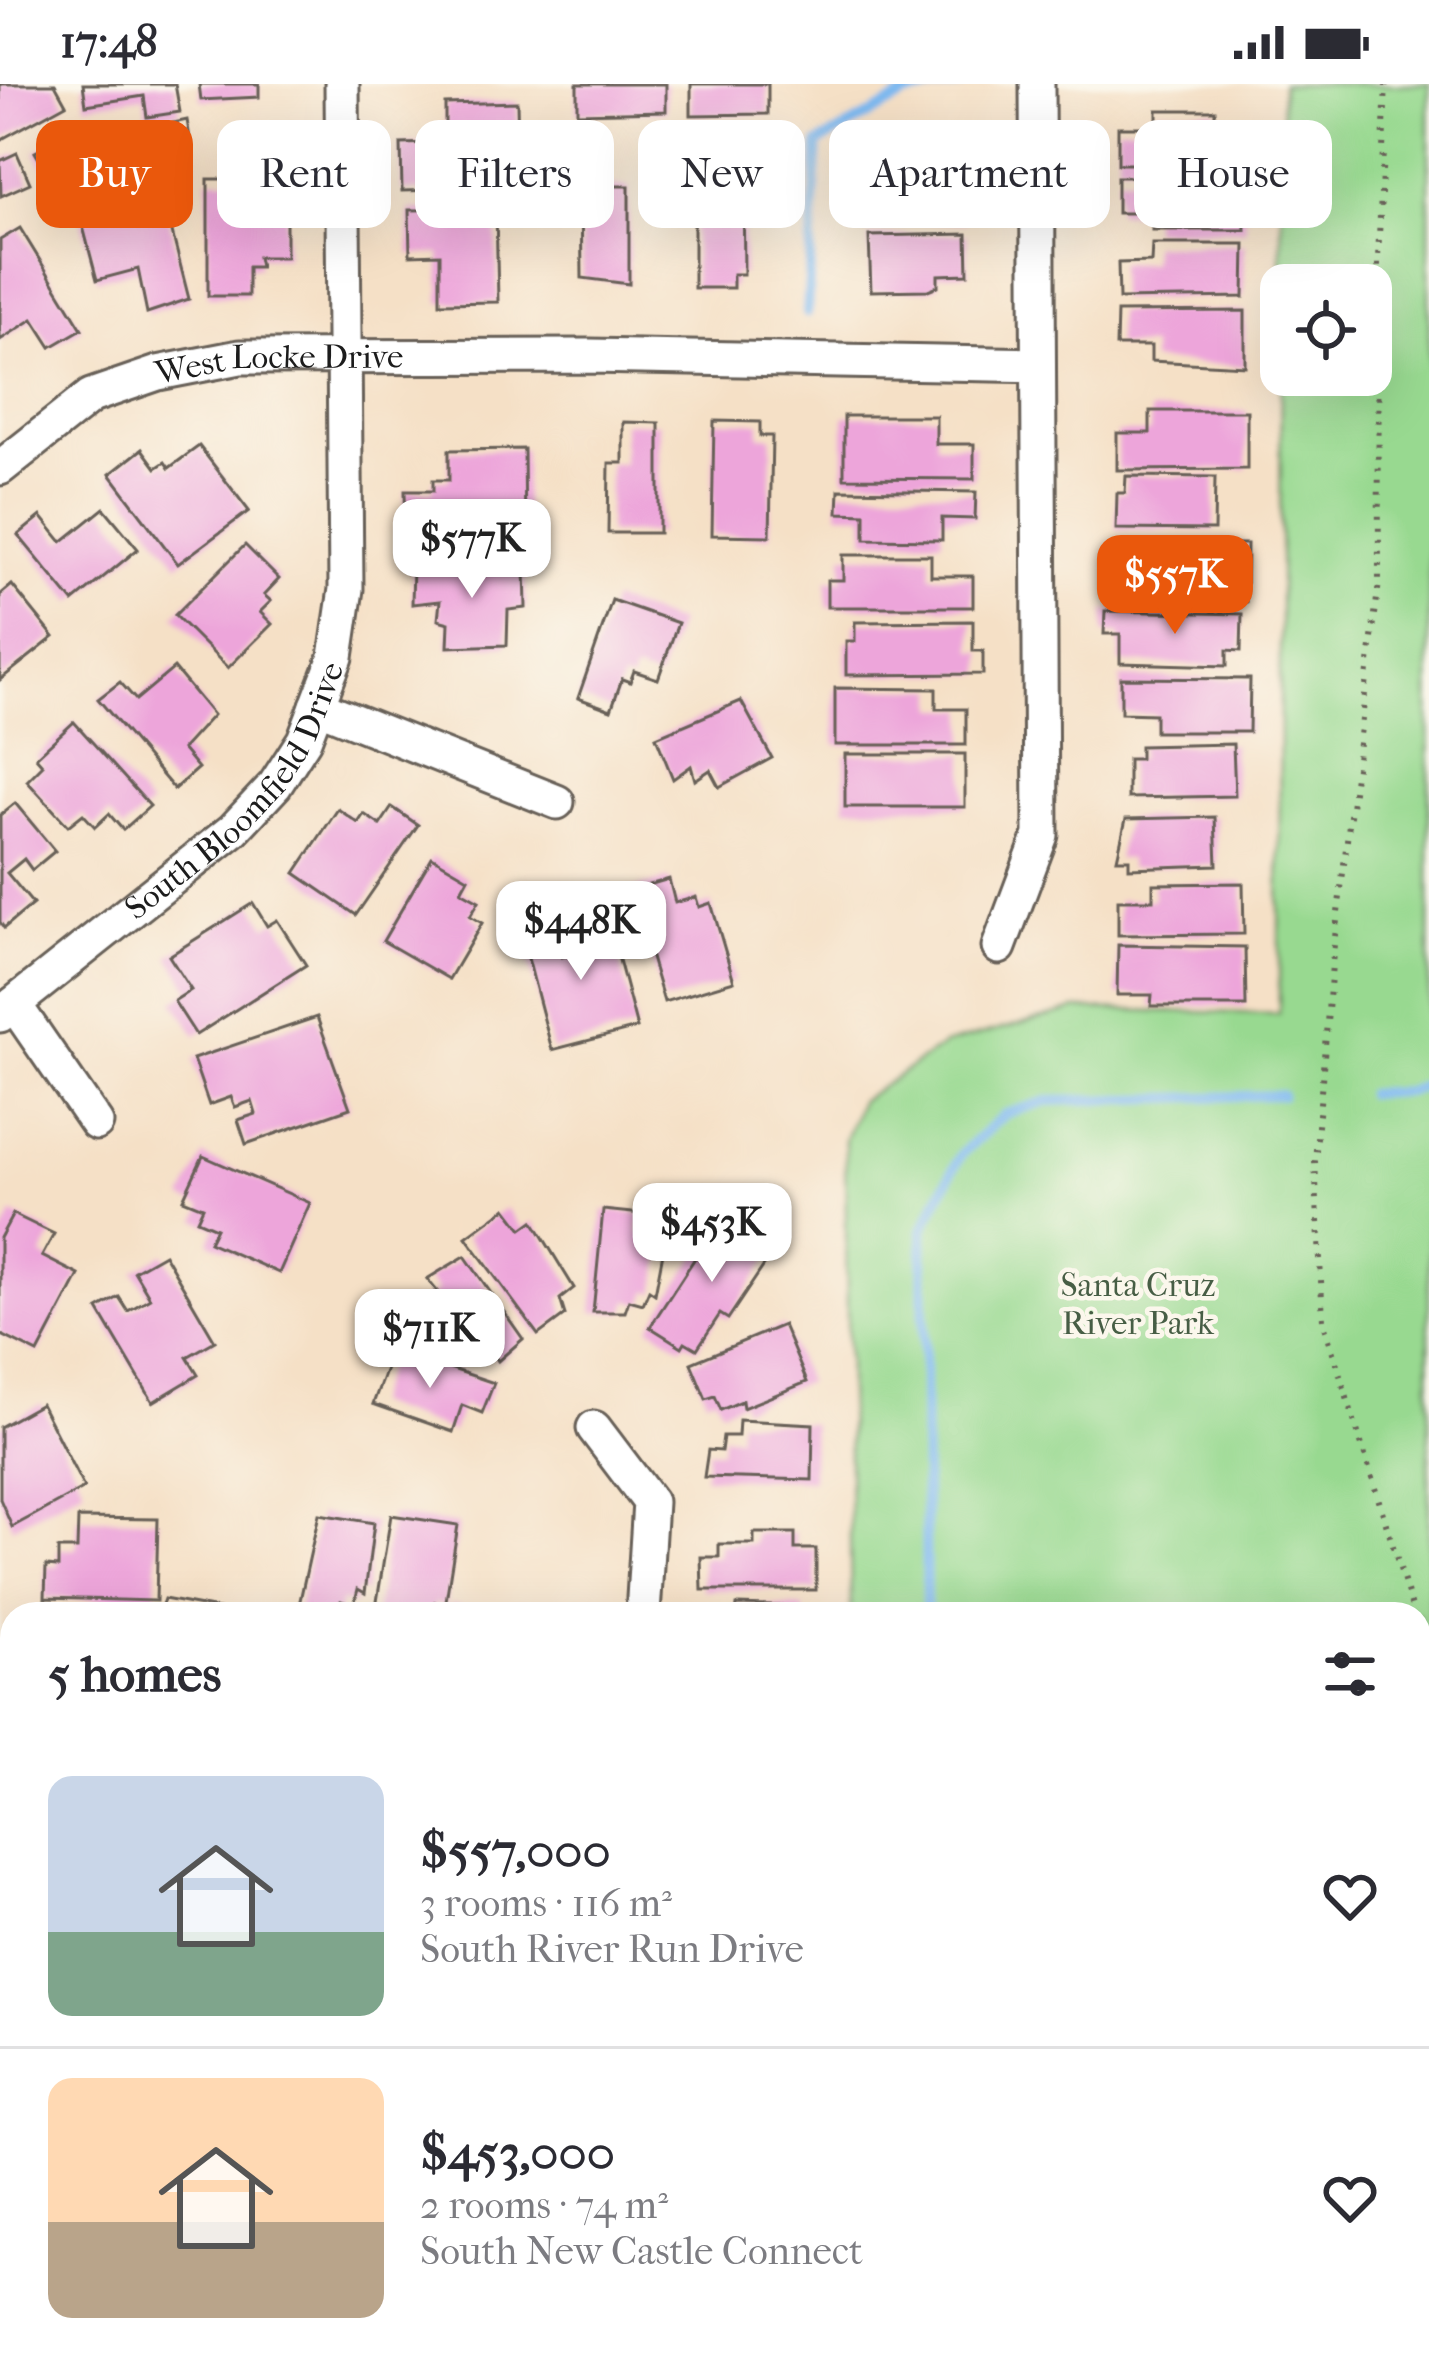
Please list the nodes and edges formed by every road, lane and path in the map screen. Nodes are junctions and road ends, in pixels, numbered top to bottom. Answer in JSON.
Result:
{"nodes":[{"id":1,"x":343,"y":84,"type":"edge"},
{"id":2,"x":1037,"y":84,"type":"edge"},
{"id":3,"x":1386,"y":84,"type":"edge"},
{"id":4,"x":346,"y":360,"type":"junction"},
{"id":5,"x":1038,"y":364,"type":"junction"},
{"id":6,"x":0,"y":468,"type":"edge"},
{"id":7,"x":317,"y":706,"type":"junction"},
{"id":8,"x":556,"y":802,"type":"dead end"},
{"id":9,"x":999,"y":946,"type":"dead end"},
{"id":10,"x":7,"y":1009,"type":"edge"},
{"id":11,"x":96,"y":1124,"type":"dead end"},
{"id":12,"x":594,"y":1428,"type":"dead end"},
{"id":13,"x":645,"y":1602,"type":"edge"},
{"id":14,"x":1410,"y":1602,"type":"edge"}],
"edges":[{"from":1,"to":4,"type":"street","name":"South Bloomfield Drive"},
{"from":2,"to":5,"type":"street"},
{"from":3,"to":14,"type":"path"},
{"from":4,"to":5,"type":"street","name":"West Locke Drive"},
{"from":4,"to":6,"type":"street","name":"West Locke Drive"},
{"from":4,"to":7,"type":"street","name":"South Bloomfield Drive"},
{"from":5,"to":9,"type":"street"},
{"from":7,"to":8,"type":"street"},
{"from":7,"to":10,"type":"street","name":"South Bloomfield Drive"},
{"from":10,"to":11,"type":"street","name":"South Bloomfield Drive"},
{"from":12,"to":13,"type":"street"}]}
